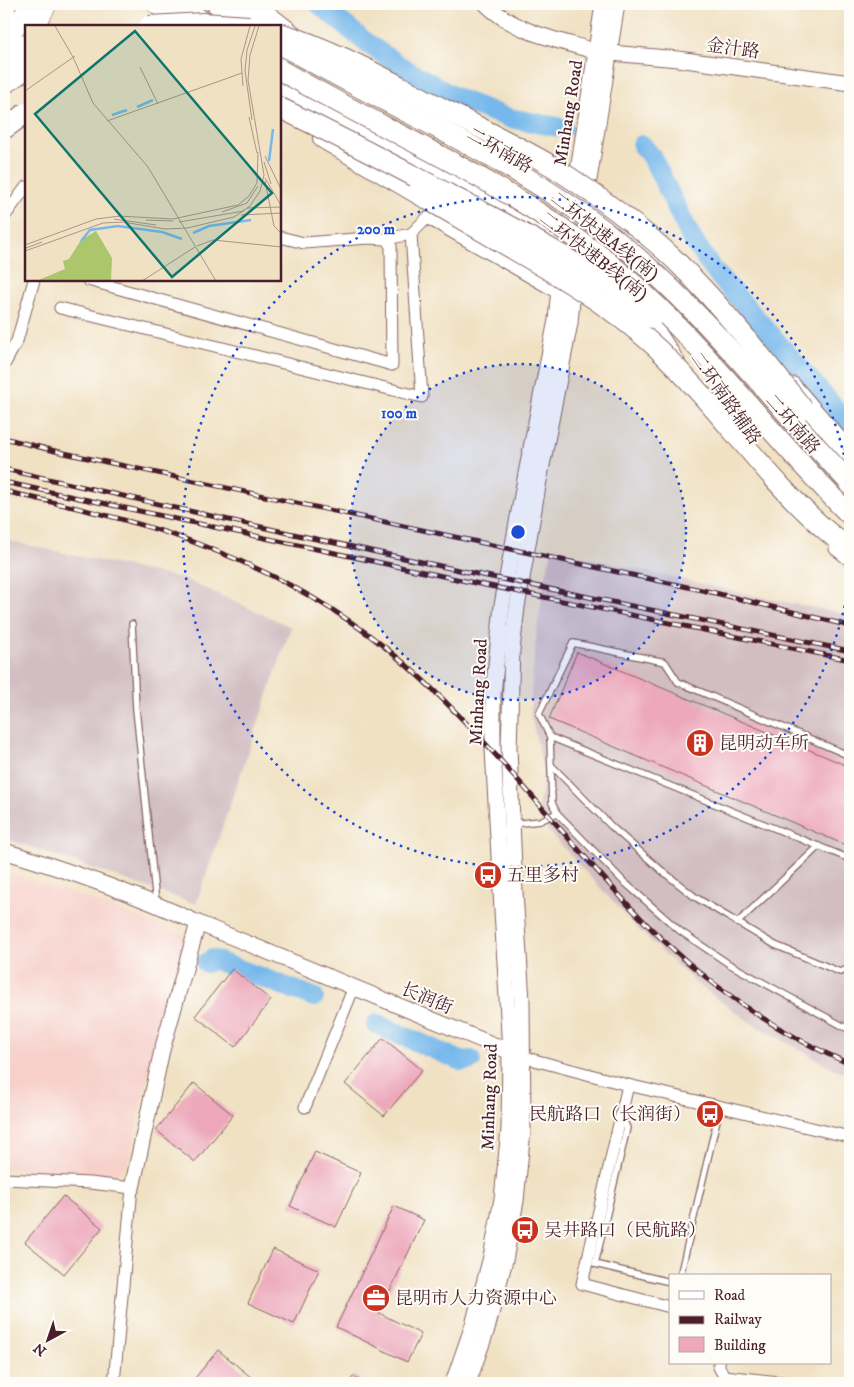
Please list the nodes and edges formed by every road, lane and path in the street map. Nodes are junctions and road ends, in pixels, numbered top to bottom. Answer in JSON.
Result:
{"nodes":[{"id":1,"x":6,"y":4,"type":"edge"},
{"id":2,"x":48,"y":4,"type":"edge"},
{"id":3,"x":155,"y":4,"type":"edge"},
{"id":4,"x":177,"y":4,"type":"edge"},
{"id":5,"x":217,"y":4,"type":"edge"},
{"id":6,"x":235,"y":4,"type":"edge"},
{"id":7,"x":239,"y":4,"type":"edge"},
{"id":8,"x":486,"y":4,"type":"edge"},
{"id":9,"x":603,"y":4,"type":"edge"},
{"id":10,"x":617,"y":4,"type":"edge"},
{"id":11,"x":22,"y":15,"type":"edge"},
{"id":12,"x":258,"y":20,"type":"edge"},
{"id":13,"x":167,"y":25,"type":"edge"},
{"id":14,"x":186,"y":25,"type":"edge"},
{"id":15,"x":208,"y":25,"type":"edge"},
{"id":16,"x":273,"y":25,"type":"edge"},
{"id":17,"x":281,"y":28,"type":"edge"},
{"id":18,"x":281,"y":32,"type":"edge"},
{"id":19,"x":281,"y":33,"type":"edge"},
{"id":20,"x":281,"y":45,"type":"edge"},
{"id":21,"x":25,"y":46,"type":"edge"},
{"id":22,"x":4,"y":49,"type":"edge"},
{"id":23,"x":604,"y":52,"type":"junction"},
{"id":24,"x":25,"y":70,"type":"edge"},
{"id":25,"x":281,"y":71,"type":"edge"},
{"id":26,"x":850,"y":83,"type":"edge"},
{"id":27,"x":4,"y":84,"type":"edge"},
{"id":28,"x":281,"y":86,"type":"edge"},
{"id":29,"x":281,"y":89,"type":"edge"},
{"id":30,"x":388,"y":89,"type":"junction"},
{"id":31,"x":25,"y":107,"type":"edge"},
{"id":32,"x":281,"y":109,"type":"edge"},
{"id":33,"x":25,"y":114,"type":"edge"},
{"id":34,"x":25,"y":114,"type":"edge"},
{"id":35,"x":281,"y":114,"type":"edge"},
{"id":36,"x":340,"y":118,"type":"junction"},
{"id":37,"x":4,"y":127,"type":"edge"},
{"id":38,"x":4,"y":138,"type":"edge"},
{"id":39,"x":25,"y":188,"type":"edge"},
{"id":40,"x":580,"y":199,"type":"junction"},
{"id":41,"x":4,"y":217,"type":"edge"},
{"id":42,"x":412,"y":234,"type":"junction"},
{"id":43,"x":281,"y":237,"type":"edge"},
{"id":44,"x":386,"y":239,"type":"junction"},
{"id":45,"x":571,"y":248,"type":"junction"},
{"id":46,"x":34,"y":281,"type":"edge"},
{"id":47,"x":92,"y":281,"type":"edge"},
{"id":48,"x":558,"y":293,"type":"junction"},
{"id":49,"x":60,"y":308,"type":"dead end"},
{"id":50,"x":4,"y":365,"type":"edge"},
{"id":51,"x":803,"y":409,"type":"junction"},
{"id":52,"x":850,"y":448,"type":"edge"},
{"id":53,"x":850,"y":464,"type":"edge"},
{"id":54,"x":850,"y":479,"type":"edge"},
{"id":55,"x":850,"y":483,"type":"edge"},
{"id":56,"x":850,"y":488,"type":"edge"},
{"id":57,"x":850,"y":511,"type":"edge"},
{"id":58,"x":850,"y":516,"type":"edge"},
{"id":59,"x":850,"y":549,"type":"edge"},
{"id":60,"x":850,"y":561,"type":"edge"},
{"id":61,"x":132,"y":624,"type":"dead end"},
{"id":62,"x":550,"y":737,"type":"junction"},
{"id":63,"x":850,"y":756,"type":"edge"},
{"id":64,"x":551,"y":766,"type":"junction"},
{"id":65,"x":557,"y":813,"type":"junction"},
{"id":66,"x":513,"y":824,"type":"junction"},
{"id":67,"x":819,"y":846,"type":"junction"},
{"id":68,"x":4,"y":851,"type":"edge"},
{"id":69,"x":850,"y":859,"type":"edge"},
{"id":70,"x":156,"y":903,"type":"junction"},
{"id":71,"x":737,"y":922,"type":"junction"},
{"id":72,"x":198,"y":923,"type":"junction"},
{"id":73,"x":850,"y":968,"type":"edge"},
{"id":74,"x":354,"y":987,"type":"junction"},
{"id":75,"x":850,"y":1030,"type":"edge"},
{"id":76,"x":517,"y":1055,"type":"junction"},
{"id":77,"x":628,"y":1085,"type":"junction"},
{"id":78,"x":305,"y":1107,"type":"dead end"},
{"id":79,"x":720,"y":1107,"type":"junction"},
{"id":80,"x":621,"y":1116,"type":"junction"},
{"id":81,"x":850,"y":1137,"type":"edge"},
{"id":82,"x":4,"y":1179,"type":"edge"},
{"id":83,"x":132,"y":1188,"type":"junction"},
{"id":84,"x":680,"y":1274,"type":"edge"},
{"id":85,"x":669,"y":1282,"type":"edge"},
{"id":86,"x":669,"y":1307,"type":"edge"},
{"id":87,"x":719,"y":1364,"type":"edge"},
{"id":88,"x":114,"y":1383,"type":"edge"},
{"id":89,"x":453,"y":1383,"type":"edge"},
{"id":90,"x":468,"y":1383,"type":"edge"},
{"id":91,"x":789,"y":1383,"type":"edge"}],
"edges":[{"from":1,"to":11,"type":"highway"},
{"from":2,"to":11,"type":"main road"},
{"from":3,"to":14,"type":"main road"},
{"from":4,"to":15,"type":"highway"},
{"from":5,"to":12,"type":"highway"},
{"from":6,"to":12,"type":"main road"},
{"from":7,"to":12,"type":"main road"},
{"from":8,"to":23,"type":"main road","name":"金汁路"},
{"from":9,"to":23,"type":"main road","name":"Minhang Road"},
{"from":10,"to":23,"type":"main road","name":"Minhang Road"},
{"from":11,"to":22,"type":"main road"},
{"from":12,"to":13,"type":"highway","bridge":true},
{"from":12,"to":16,"type":"street"},
{"from":17,"to":30,"type":"street"},
{"from":18,"to":51,"type":"highway","bridge":true},
{"from":19,"to":30,"type":"main road","name":"二环南路"},
{"from":20,"to":55,"type":"highway","name":"二环快速A线(南)","bridge":true},
{"from":21,"to":27,"type":"main road"},
{"from":23,"to":26,"type":"main road","name":"金汁路"},
{"from":23,"to":40,"type":"main road","name":"Minhang Road"},
{"from":24,"to":27,"type":"highway"},
{"from":25,"to":58,"type":"highway","name":"二环快速B线(南)","bridge":true},
{"from":28,"to":36,"type":"main road"},
{"from":29,"to":36,"type":"main road"},
{"from":30,"to":40,"type":"main road","name":"二环南路"},
{"from":31,"to":37,"type":"main road"},
{"from":32,"to":58,"type":"highway","bridge":true},
{"from":33,"to":37,"type":"highway","bridge":true},
{"from":34,"to":38,"type":"street"},
{"from":35,"to":59,"type":"highway","bridge":true},
{"from":36,"to":45,"type":"main road","name":"二环南路"},
{"from":39,"to":41,"type":"street"},
{"from":40,"to":45,"type":"main road","name":"Minhang Road"},
{"from":40,"to":52,"type":"street"},
{"from":40,"to":56,"type":"main road","name":"二环南路"},
{"from":42,"to":44,"type":"street"},
{"from":42,"to":48,"type":"street"},
{"from":42,"to":49,"type":"street"},
{"from":43,"to":44,"type":"street"},
{"from":44,"to":47,"type":"street"},
{"from":45,"to":48,"type":"main road","name":"Minhang Road"},
{"from":45,"to":57,"type":"main road","name":"二环南路"},
{"from":45,"to":60,"type":"street","name":"二环南路辅路"},
{"from":45,"to":66,"type":"main road","name":"Minhang Road"},
{"from":46,"to":50,"type":"street"},
{"from":48,"to":76,"type":"main road","name":"Minhang Road"},
{"from":51,"to":53,"type":"highway"},
{"from":51,"to":54,"type":"highway"},
{"from":61,"to":70,"type":"lane"},
{"from":62,"to":63,"type":"lane"},
{"from":62,"to":64,"type":"lane"},
{"from":62,"to":67,"type":"lane"},
{"from":64,"to":65,"type":"lane"},
{"from":64,"to":71,"type":"lane"},
{"from":65,"to":66,"type":"lane"},
{"from":65,"to":75,"type":"lane"},
{"from":66,"to":76,"type":"main road","name":"Minhang Road"},
{"from":67,"to":69,"type":"lane"},
{"from":67,"to":71,"type":"lane"},
{"from":68,"to":70,"type":"main road","name":"长润街"},
{"from":70,"to":72,"type":"main road","name":"长润街"},
{"from":71,"to":73,"type":"lane"},
{"from":72,"to":74,"type":"main road","name":"长润街"},
{"from":72,"to":83,"type":"main road"},
{"from":74,"to":76,"type":"main road","name":"长润街"},
{"from":74,"to":78,"type":"street"},
{"from":76,"to":77,"type":"street","name":"长润街"},
{"from":76,"to":89,"type":"main road","name":"Minhang Road"},
{"from":76,"to":90,"type":"main road","name":"Minhang Road"},
{"from":77,"to":79,"type":"street","name":"长润街"},
{"from":77,"to":80,"type":"street"},
{"from":79,"to":81,"type":"street","name":"长润街"},
{"from":79,"to":84,"type":"lane"},
{"from":80,"to":85,"type":"lane"},
{"from":80,"to":86,"type":"street"},
{"from":82,"to":83,"type":"street"},
{"from":83,"to":88,"type":"street"},
{"from":87,"to":91,"type":"street"}]}
